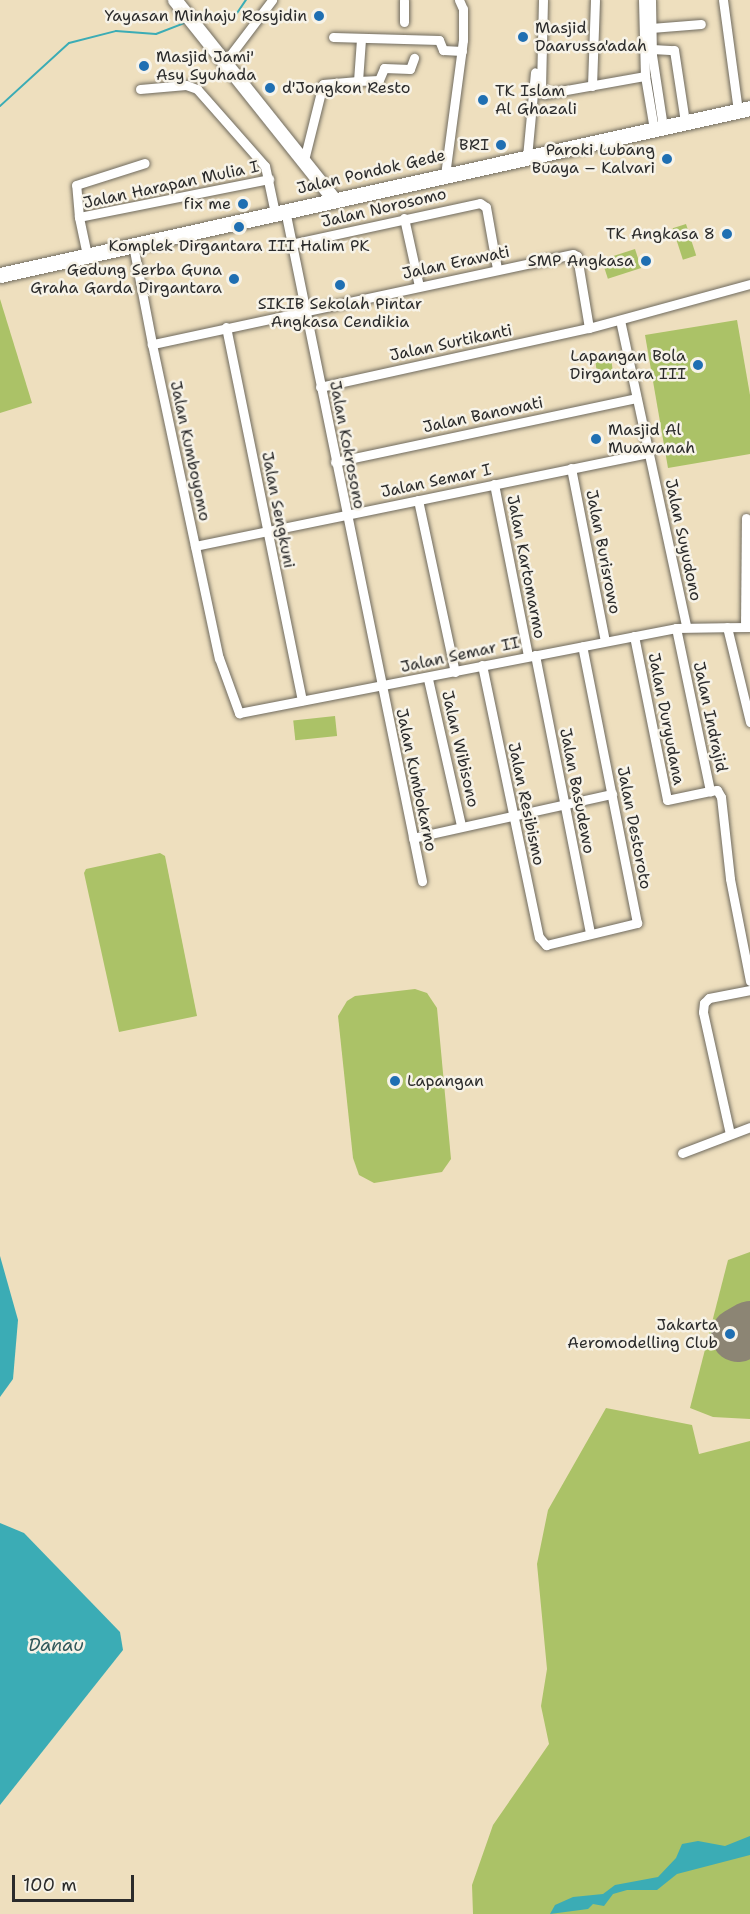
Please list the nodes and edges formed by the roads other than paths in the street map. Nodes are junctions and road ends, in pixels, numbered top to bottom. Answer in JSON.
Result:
{"nodes":[{"id":1,"x":175,"y":0,"type":"edge"},
{"id":2,"x":272,"y":0,"type":"edge"},
{"id":3,"x":404,"y":0,"type":"edge"},
{"id":4,"x":459,"y":0,"type":"edge"},
{"id":5,"x":543,"y":0,"type":"edge"},
{"id":6,"x":594,"y":0,"type":"edge"},
{"id":7,"x":643,"y":0,"type":"edge"},
{"id":8,"x":651,"y":0,"type":"edge"},
{"id":9,"x":723,"y":0,"type":"edge"},
{"id":10,"x":189,"y":14,"type":"edge"},
{"id":11,"x":404,"y":22,"type":"dead end"},
{"id":12,"x":700,"y":24,"type":"dead end"},
{"id":13,"x":651,"y":28,"type":"junction"},
{"id":14,"x":333,"y":37,"type":"dead end"},
{"id":15,"x":361,"y":39,"type":"junction"},
{"id":16,"x":652,"y":49,"type":"junction"},
{"id":17,"x":462,"y":51,"type":"junction"},
{"id":18,"x":414,"y":58,"type":"dead end"},
{"id":19,"x":225,"y":62,"type":"junction"},
{"id":20,"x":535,"y":72,"type":"dead end"},
{"id":21,"x":645,"y":76,"type":"junction"},
{"id":22,"x":358,"y":81,"type":"junction"},
{"id":23,"x":592,"y":86,"type":"junction"},
{"id":24,"x":140,"y":89,"type":"dead end"},
{"id":25,"x":744,"y":110,"type":"edge"},
{"id":26,"x":685,"y":122,"type":"junction"},
{"id":27,"x":658,"y":128,"type":"junction"},
{"id":28,"x":527,"y":157,"type":"junction"},
{"id":29,"x":304,"y":160,"type":"junction"},
{"id":30,"x":145,"y":163,"type":"dead end"},
{"id":31,"x":445,"y":175,"type":"junction"},
{"id":32,"x":269,"y":179,"type":"junction"},
{"id":33,"x":328,"y":197,"type":"junction"},
{"id":34,"x":280,"y":212,"type":"junction"},
{"id":35,"x":79,"y":217,"type":"junction"},
{"id":36,"x":404,"y":218,"type":"junction"},
{"id":37,"x":291,"y":244,"type":"junction"},
{"id":38,"x":133,"y":245,"type":"junction"},
{"id":39,"x":87,"y":255,"type":"junction"},
{"id":40,"x":497,"y":269,"type":"junction"},
{"id":41,"x":0,"y":274,"type":"edge"},
{"id":42,"x":750,"y":284,"type":"edge"},
{"id":43,"x":419,"y":286,"type":"junction"},
{"id":44,"x":304,"y":310,"type":"junction"},
{"id":45,"x":620,"y":320,"type":"junction"},
{"id":46,"x":226,"y":327,"type":"junction"},
{"id":47,"x":589,"y":328,"type":"junction"},
{"id":48,"x":152,"y":344,"type":"junction"},
{"id":49,"x":320,"y":387,"type":"junction"},
{"id":50,"x":636,"y":398,"type":"junction"},
{"id":51,"x":649,"y":453,"type":"junction"},
{"id":52,"x":335,"y":462,"type":"junction"},
{"id":53,"x":571,"y":468,"type":"junction"},
{"id":54,"x":494,"y":484,"type":"junction"},
{"id":55,"x":418,"y":500,"type":"junction"},
{"id":56,"x":346,"y":515,"type":"junction"},
{"id":57,"x":746,"y":518,"type":"dead end"},
{"id":58,"x":267,"y":532,"type":"junction"},
{"id":59,"x":195,"y":546,"type":"junction"},
{"id":60,"x":681,"y":627,"type":"junction"},
{"id":61,"x":727,"y":627,"type":"junction"},
{"id":62,"x":747,"y":627,"type":"edge"},
{"id":63,"x":634,"y":636,"type":"junction"},
{"id":64,"x":605,"y":642,"type":"junction"},
{"id":65,"x":582,"y":646,"type":"junction"},
{"id":66,"x":532,"y":655,"type":"junction"},
{"id":67,"x":482,"y":666,"type":"junction"},
{"id":68,"x":455,"y":672,"type":"junction"},
{"id":69,"x":429,"y":679,"type":"junction"},
{"id":70,"x":380,"y":686,"type":"junction"},
{"id":71,"x":302,"y":700,"type":"junction"},
{"id":72,"x":240,"y":713,"type":"joint"},
{"id":73,"x":750,"y":722,"type":"edge"},
{"id":74,"x":710,"y":792,"type":"junction"},
{"id":75,"x":612,"y":794,"type":"junction"},
{"id":76,"x":564,"y":803,"type":"junction"},
{"id":77,"x":513,"y":814,"type":"junction"},
{"id":78,"x":461,"y":826,"type":"junction"},
{"id":79,"x":413,"y":838,"type":"junction"},
{"id":80,"x":422,"y":880,"type":"dead end"},
{"id":81,"x":590,"y":934,"type":"junction"},
{"id":82,"x":546,"y":945,"type":"joint"},
{"id":83,"x":750,"y":981,"type":"edge"},
{"id":84,"x":750,"y":990,"type":"edge"},
{"id":85,"x":750,"y":1127,"type":"edge"},
{"id":86,"x":730,"y":1134,"type":"junction"},
{"id":87,"x":682,"y":1153,"type":"dead end"}],
"edges":[{"from":1,"to":10,"type":"main road"},
{"from":2,"to":19,"type":"street"},
{"from":3,"to":11,"type":"street"},
{"from":4,"to":17,"type":"street"},
{"from":5,"to":23,"type":"street"},
{"from":6,"to":23,"type":"street"},
{"from":7,"to":21,"type":"street"},
{"from":8,"to":13,"type":"street"},
{"from":9,"to":25,"type":"street"},
{"from":10,"to":19,"type":"main road"},
{"from":12,"to":13,"type":"street"},
{"from":13,"to":16,"type":"street"},
{"from":14,"to":15,"type":"street"},
{"from":15,"to":17,"type":"street"},
{"from":15,"to":22,"type":"street"},
{"from":16,"to":26,"type":"street"},
{"from":16,"to":27,"type":"street"},
{"from":17,"to":31,"type":"street"},
{"from":18,"to":22,"type":"street"},
{"from":19,"to":29,"type":"main road"},
{"from":20,"to":28,"type":"street"},
{"from":21,"to":23,"type":"street"},
{"from":21,"to":27,"type":"street"},
{"from":22,"to":29,"type":"street"},
{"from":24,"to":32,"type":"street","name":"Jalan Harapan Mulia I"},
{"from":25,"to":26,"type":"main road","name":"Jalan Pondok Gede"},
{"from":26,"to":27,"type":"main road","name":"Jalan Pondok Gede"},
{"from":27,"to":28,"type":"main road","name":"Jalan Pondok Gede"},
{"from":28,"to":31,"type":"main road","name":"Jalan Pondok Gede"},
{"from":29,"to":33,"type":"main road"},
{"from":30,"to":35,"type":"street"},
{"from":31,"to":33,"type":"main road","name":"Jalan Pondok Gede"},
{"from":32,"to":34,"type":"street","name":"Jalan Harapan Mulia I"},
{"from":32,"to":35,"type":"street","name":"Jalan Harapan Mulia I"},
{"from":33,"to":34,"type":"main road","name":"Jalan Pondok Gede"},
{"from":34,"to":37,"type":"street","name":"Jalan Kokrosono"},
{"from":34,"to":38,"type":"main road","name":"Jalan Pondok Gede"},
{"from":35,"to":39,"type":"street","name":"Jalan Harapan Mulia I"},
{"from":36,"to":37,"type":"street","name":"Jalan Norosomo"},
{"from":36,"to":40,"type":"street","name":"Jalan Norosomo"},
{"from":36,"to":43,"type":"street"},
{"from":37,"to":44,"type":"street","name":"Jalan Kokrosono"},
{"from":38,"to":39,"type":"main road","name":"Jalan Pondok Gede"},
{"from":38,"to":48,"type":"street","name":"Jalan Kumboyomo"},
{"from":39,"to":41,"type":"main road","name":"Jalan Pondok Gede"},
{"from":40,"to":43,"type":"street","name":"Jalan Erawati"},
{"from":40,"to":47,"type":"street","name":"Jalan Erawati"},
{"from":42,"to":45,"type":"street","name":"Jalan Surtikanti"},
{"from":43,"to":44,"type":"street","name":"Jalan Erawati"},
{"from":44,"to":46,"type":"street"},
{"from":44,"to":49,"type":"street","name":"Jalan Kokrosono"},
{"from":45,"to":47,"type":"street","name":"Jalan Surtikanti"},
{"from":45,"to":50,"type":"street","name":"Jalan Suyudono"},
{"from":46,"to":48,"type":"street"},
{"from":46,"to":58,"type":"street","name":"Jalan Sengkuni"},
{"from":47,"to":49,"type":"street","name":"Jalan Surtikanti"},
{"from":48,"to":59,"type":"street","name":"Jalan Kumboyomo"},
{"from":49,"to":52,"type":"street","name":"Jalan Kokrosono"},
{"from":50,"to":51,"type":"street","name":"Jalan Suyudono"},
{"from":50,"to":52,"type":"street","name":"Jalan Banowati"},
{"from":51,"to":53,"type":"street","name":"Jalan Semar I"},
{"from":51,"to":60,"type":"street","name":"Jalan Suyudono"},
{"from":52,"to":56,"type":"street","name":"Jalan Kokrosono"},
{"from":53,"to":54,"type":"street","name":"Jalan Semar I"},
{"from":53,"to":64,"type":"street","name":"Jalan Burisrowo"},
{"from":54,"to":55,"type":"street","name":"Jalan Semar I"},
{"from":54,"to":66,"type":"street","name":"Jalan Kartomarmo"},
{"from":55,"to":56,"type":"street","name":"Jalan Semar I"},
{"from":55,"to":68,"type":"street"},
{"from":56,"to":58,"type":"street","name":"Jalan Semar I"},
{"from":56,"to":70,"type":"street","name":"Jalan Kokrosono"},
{"from":57,"to":62,"type":"street"},
{"from":58,"to":59,"type":"street","name":"Jalan Semar I"},
{"from":58,"to":71,"type":"street","name":"Jalan Sengkuni"},
{"from":59,"to":72,"type":"street","name":"Jalan Kumboyomo"},
{"from":60,"to":61,"type":"street","name":"Jalan Semar II"},
{"from":60,"to":63,"type":"street","name":"Jalan Semar II"},
{"from":60,"to":74,"type":"street","name":"Jalan Indrajid"},
{"from":61,"to":62,"type":"street","name":"Jalan Semar II"},
{"from":61,"to":73,"type":"street"},
{"from":63,"to":64,"type":"street","name":"Jalan Semar II"},
{"from":63,"to":74,"type":"street","name":"Jalan Duryudana"},
{"from":64,"to":65,"type":"street","name":"Jalan Semar II"},
{"from":65,"to":66,"type":"street","name":"Jalan Semar II"},
{"from":65,"to":75,"type":"street","name":"Jalan Destoroto"},
{"from":66,"to":67,"type":"street","name":"Jalan Semar II"},
{"from":66,"to":76,"type":"street","name":"Jalan Basudewo"},
{"from":67,"to":68,"type":"street","name":"Jalan Semar II"},
{"from":67,"to":77,"type":"street","name":"Jalan Resibismo"},
{"from":68,"to":69,"type":"street","name":"Jalan Semar II"},
{"from":69,"to":70,"type":"street","name":"Jalan Semar II"},
{"from":69,"to":78,"type":"street","name":"Jalan Wibisono"},
{"from":70,"to":71,"type":"street","name":"Jalan Semar II"},
{"from":70,"to":79,"type":"street","name":"Jalan Kumbokarno"},
{"from":71,"to":72,"type":"street","name":"Jalan Semar II"},
{"from":74,"to":83,"type":"street","name":"Jalan Indrajid"},
{"from":75,"to":76,"type":"street"},
{"from":75,"to":81,"type":"street","name":"Jalan Destoroto"},
{"from":76,"to":77,"type":"street"},
{"from":76,"to":81,"type":"street","name":"Jalan Basudewo"},
{"from":77,"to":78,"type":"street"},
{"from":77,"to":82,"type":"street","name":"Jalan Resibismo"},
{"from":78,"to":79,"type":"street"},
{"from":79,"to":80,"type":"street","name":"Jalan Kumbokarno"},
{"from":81,"to":82,"type":"street","name":"Jalan Destoroto"},
{"from":84,"to":86,"type":"street"},
{"from":85,"to":86,"type":"street"},
{"from":86,"to":87,"type":"street"}]}
